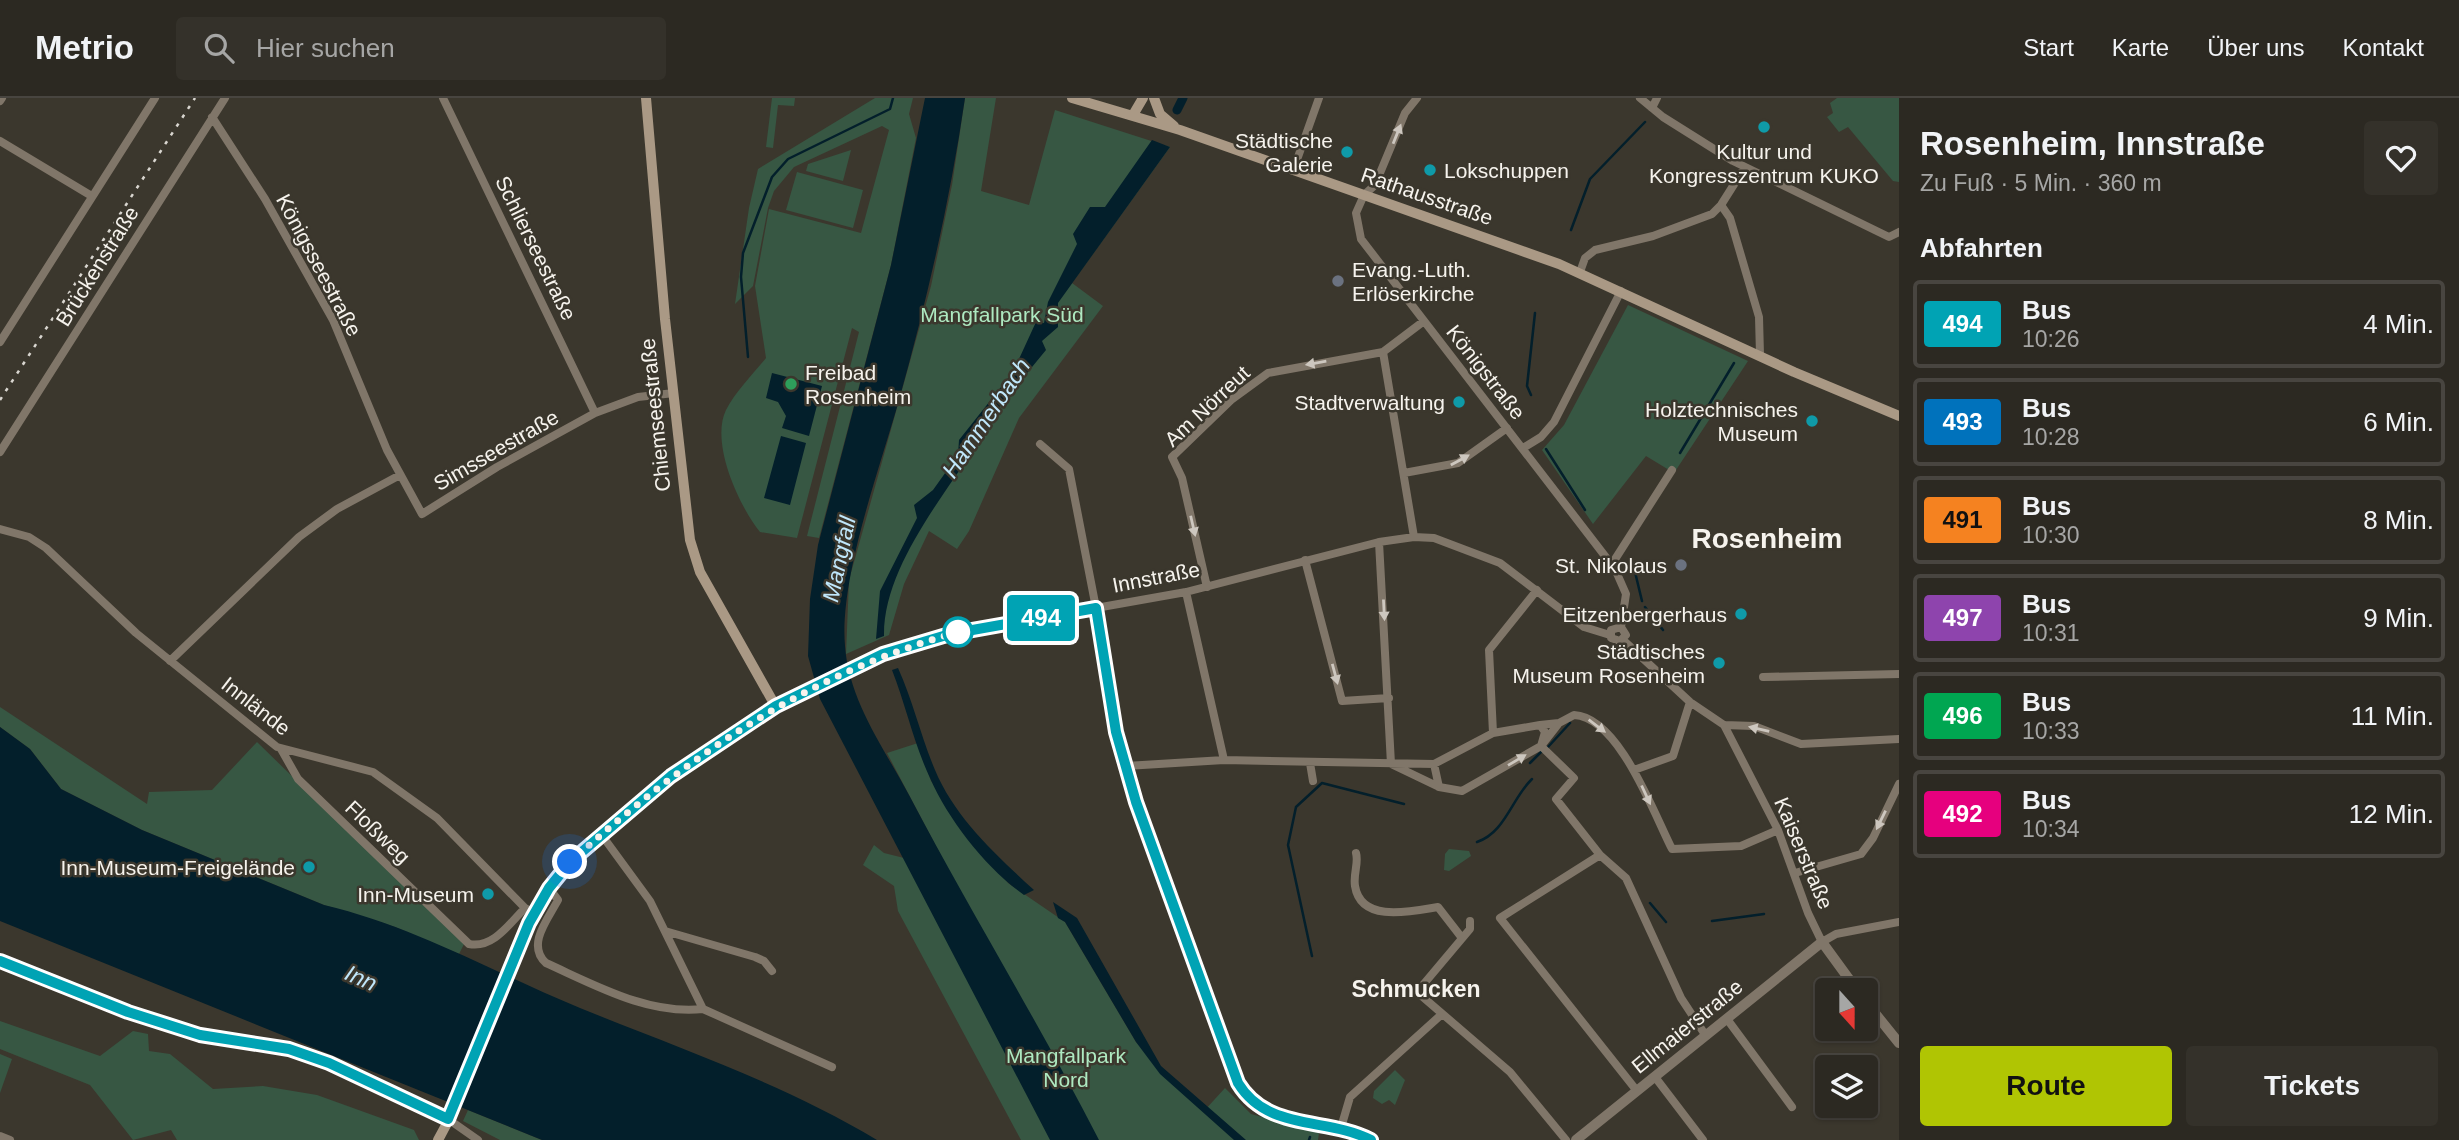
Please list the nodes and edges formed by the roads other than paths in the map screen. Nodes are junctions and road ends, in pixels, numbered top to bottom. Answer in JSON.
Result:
{"nodes":[{"id":1,"x":155,"y":98,"type":"edge"},
{"id":2,"x":225,"y":98,"type":"edge"},
{"id":3,"x":443,"y":98,"type":"edge"},
{"id":4,"x":646,"y":98,"type":"edge"},
{"id":5,"x":1072,"y":98,"type":"edge"},
{"id":6,"x":1143,"y":98,"type":"edge"},
{"id":7,"x":1154,"y":98,"type":"edge"},
{"id":8,"x":1319,"y":98,"type":"edge"},
{"id":9,"x":1417,"y":98,"type":"edge"},
{"id":10,"x":1640,"y":98,"type":"edge"},
{"id":11,"x":1657,"y":98,"type":"edge"},
{"id":12,"x":1651,"y":108,"type":"junction"},
{"id":13,"x":1133,"y":116,"type":"junction"},
{"id":14,"x":212,"y":117,"type":"junction"},
{"id":15,"x":1180,"y":130,"type":"junction"},
{"id":16,"x":0,"y":141,"type":"edge"},
{"id":17,"x":1745,"y":167,"type":"junction"},
{"id":18,"x":1293,"y":171,"type":"junction"},
{"id":19,"x":90,"y":195,"type":"junction"},
{"id":20,"x":1364,"y":195,"type":"junction"},
{"id":21,"x":1721,"y":205,"type":"junction"},
{"id":22,"x":1899,"y":232,"type":"edge"},
{"id":23,"x":1580,"y":272,"type":"junction"},
{"id":24,"x":1621,"y":291,"type":"junction"},
{"id":25,"x":1424,"y":321,"type":"junction"},
{"id":26,"x":0,"y":342,"type":"edge"},
{"id":27,"x":1383,"y":352,"type":"junction"},
{"id":28,"x":1760,"y":355,"type":"junction"},
{"id":29,"x":674,"y":393,"type":"junction"},
{"id":30,"x":595,"y":413,"type":"junction"},
{"id":31,"x":1899,"y":416,"type":"edge"},
{"id":32,"x":1507,"y":428,"type":"junction"},
{"id":33,"x":1040,"y":443,"type":"dead end"},
{"id":34,"x":1523,"y":448,"type":"junction"},
{"id":35,"x":0,"y":452,"type":"edge"},
{"id":36,"x":1672,"y":470,"type":"dead end"},
{"id":37,"x":1404,"y":473,"type":"junction"},
{"id":38,"x":400,"y":475,"type":"junction"},
{"id":39,"x":0,"y":528,"type":"edge"},
{"id":40,"x":1414,"y":537,"type":"junction"},
{"id":41,"x":1379,"y":542,"type":"junction"},
{"id":42,"x":1305,"y":560,"type":"junction"},
{"id":43,"x":1612,"y":564,"type":"junction"},
{"id":44,"x":1207,"y":587,"type":"junction"},
{"id":45,"x":1537,"y":590,"type":"junction"},
{"id":46,"x":1186,"y":592,"type":"junction"},
{"id":47,"x":1096,"y":608,"type":"junction"},
{"id":48,"x":1621,"y":627,"type":"junction"},
{"id":49,"x":1610,"y":635,"type":"junction"},
{"id":50,"x":1623,"y":640,"type":"junction"},
{"id":51,"x":170,"y":661,"type":"junction"},
{"id":52,"x":1899,"y":674,"type":"edge"},
{"id":53,"x":1763,"y":677,"type":"dead end"},
{"id":54,"x":1389,"y":698,"type":"junction"},
{"id":55,"x":1690,"y":702,"type":"junction"},
{"id":56,"x":776,"y":706,"type":"junction"},
{"id":57,"x":1559,"y":723,"type":"junction"},
{"id":58,"x":1541,"y":725,"type":"junction"},
{"id":59,"x":1724,"y":725,"type":"junction"},
{"id":60,"x":1493,"y":733,"type":"junction"},
{"id":61,"x":1899,"y":739,"type":"edge"},
{"id":62,"x":1544,"y":749,"type":"junction"},
{"id":63,"x":281,"y":750,"type":"junction"},
{"id":64,"x":1223,"y":760,"type":"junction"},
{"id":65,"x":1310,"y":763,"type":"junction"},
{"id":66,"x":1391,"y":764,"type":"junction"},
{"id":67,"x":1434,"y":764,"type":"junction"},
{"id":68,"x":1126,"y":766,"type":"junction"},
{"id":69,"x":1634,"y":770,"type":"junction"},
{"id":70,"x":1312,"y":781,"type":"dead end"},
{"id":71,"x":1899,"y":784,"type":"edge"},
{"id":72,"x":1439,"y":787,"type":"junction"},
{"id":73,"x":1778,"y":831,"type":"junction"},
{"id":74,"x":601,"y":834,"type":"junction"},
{"id":75,"x":1356,"y":853,"type":"dead end"},
{"id":76,"x":1600,"y":855,"type":"junction"},
{"id":77,"x":1795,"y":873,"type":"junction"},
{"id":78,"x":549,"y":888,"type":"junction"},
{"id":79,"x":530,"y":910,"type":"junction"},
{"id":80,"x":1470,"y":920,"type":"dead end"},
{"id":81,"x":1899,"y":922,"type":"edge"},
{"id":82,"x":665,"y":931,"type":"junction"},
{"id":83,"x":1462,"y":938,"type":"junction"},
{"id":84,"x":1822,"y":942,"type":"junction"},
{"id":85,"x":0,"y":961,"type":"edge"},
{"id":86,"x":772,"y":971,"type":"dead end"},
{"id":87,"x":1848,"y":978,"type":"edge"},
{"id":88,"x":703,"y":1009,"type":"junction"},
{"id":89,"x":1442,"y":1014,"type":"junction"},
{"id":90,"x":1878,"y":1017,"type":"edge"},
{"id":91,"x":1727,"y":1019,"type":"junction"},
{"id":92,"x":1706,"y":1036,"type":"junction"},
{"id":93,"x":1899,"y":1043,"type":"edge"},
{"id":94,"x":832,"y":1067,"type":"dead end"},
{"id":95,"x":1655,"y":1077,"type":"junction"},
{"id":96,"x":1637,"y":1091,"type":"junction"},
{"id":97,"x":1792,"y":1107,"type":"dead end"},
{"id":98,"x":448,"y":1119,"type":"junction"},
{"id":99,"x":1340,"y":1131,"type":"junction"},
{"id":100,"x":0,"y":1136,"type":"edge"},
{"id":101,"x":10,"y":1140,"type":"edge"},
{"id":102,"x":438,"y":1140,"type":"edge"},
{"id":103,"x":478,"y":1140,"type":"edge"},
{"id":104,"x":1371,"y":1140,"type":"edge"},
{"id":105,"x":1566,"y":1140,"type":"edge"},
{"id":106,"x":1576,"y":1140,"type":"edge"},
{"id":107,"x":1703,"y":1140,"type":"edge"}],
"edges":[{"from":1,"to":19,"type":"street"},
{"from":2,"to":14,"type":"street","name":"Brückenstraße"},
{"from":3,"to":30,"type":"street","name":"Schlierseestraße"},
{"from":4,"to":29,"type":"main road","name":"Chiemseestraße"},
{"from":5,"to":13,"type":"main road","name":"Rathausstraße"},
{"from":6,"to":13,"type":"main road"},
{"from":7,"to":15,"type":"main road"},
{"from":8,"to":18,"type":"street"},
{"from":20,"to":9,"type":"street","one_way":true},
{"from":10,"to":12,"type":"street"},
{"from":11,"to":12,"type":"street"},
{"from":12,"to":17,"type":"street"},
{"from":13,"to":15,"type":"main road","name":"Rathausstraße"},
{"from":14,"to":35,"type":"street","name":"Brückenstraße"},
{"from":14,"to":38,"type":"street","name":"Königsseestraße"},
{"from":15,"to":18,"type":"main road","name":"Rathausstraße"},
{"from":16,"to":19,"type":"street"},
{"from":17,"to":21,"type":"street"},
{"from":17,"to":22,"type":"street"},
{"from":18,"to":20,"type":"main road","name":"Rathausstraße"},
{"from":19,"to":26,"type":"street"},
{"from":20,"to":23,"type":"main road","name":"Rathausstraße"},
{"from":20,"to":25,"type":"street","name":"Königstraße"},
{"from":21,"to":23,"type":"street"},
{"from":21,"to":28,"type":"street"},
{"from":23,"to":24,"type":"main road","name":"Rathausstraße"},
{"from":24,"to":28,"type":"main road","name":"Rathausstraße"},
{"from":24,"to":34,"type":"street"},
{"from":25,"to":27,"type":"street","name":"Am Nörreut"},
{"from":25,"to":32,"type":"street","name":"Königstraße"},
{"from":27,"to":37,"type":"street"},
{"from":27,"to":44,"type":"street","name":"Am Nörreut","one_way":true},
{"from":28,"to":31,"type":"main road","name":"Rathausstraße"},
{"from":29,"to":30,"type":"street","name":"Simsseestraße"},
{"from":29,"to":56,"type":"main road","name":"Chiemseestraße"},
{"from":30,"to":38,"type":"street","name":"Simsseestraße"},
{"from":32,"to":34,"type":"street","name":"Königstraße"},
{"from":37,"to":32,"type":"street","one_way":true},
{"from":33,"to":47,"type":"street"},
{"from":34,"to":43,"type":"street","name":"Königstraße"},
{"from":36,"to":43,"type":"street"},
{"from":37,"to":40,"type":"street"},
{"from":38,"to":51,"type":"street","name":"Simsseestraße"},
{"from":39,"to":51,"type":"street","name":"Innlände"},
{"from":40,"to":41,"type":"street","name":"Innstraße"},
{"from":40,"to":45,"type":"street","name":"Innstraße"},
{"from":41,"to":42,"type":"street","name":"Innstraße"},
{"from":41,"to":54,"type":"street","one_way":true},
{"from":42,"to":44,"type":"street","name":"Innstraße"},
{"from":42,"to":54,"type":"street","one_way":true},
{"from":43,"to":48,"type":"street","name":"Königstraße"},
{"from":44,"to":46,"type":"street","name":"Innstraße"},
{"from":45,"to":49,"type":"street","name":"Innstraße"},
{"from":45,"to":60,"type":"street"},
{"from":46,"to":47,"type":"street","name":"Innstraße"},
{"from":46,"to":64,"type":"street"},
{"from":47,"to":56,"type":"street","name":"Innstraße"},
{"from":47,"to":68,"type":"street"},
{"from":48,"to":49,"type":"street"},
{"from":48,"to":50,"type":"street"},
{"from":49,"to":50,"type":"street"},
{"from":50,"to":55,"type":"street"},
{"from":51,"to":63,"type":"street","name":"Innlände"},
{"from":52,"to":53,"type":"street"},
{"from":54,"to":66,"type":"street"},
{"from":55,"to":59,"type":"street"},
{"from":55,"to":69,"type":"street"},
{"from":56,"to":74,"type":"main road","name":"Innstraße"},
{"from":57,"to":58,"type":"street"},
{"from":57,"to":62,"type":"street"},
{"from":57,"to":69,"type":"street","one_way":true},
{"from":58,"to":60,"type":"street"},
{"from":58,"to":62,"type":"street"},
{"from":61,"to":59,"type":"street","one_way":true},
{"from":59,"to":73,"type":"street","name":"Kaiserstraße"},
{"from":60,"to":67,"type":"street"},
{"from":72,"to":62,"type":"street","one_way":true},
{"from":62,"to":76,"type":"street"},
{"from":63,"to":79,"type":"street","name":"Innlände"},
{"from":63,"to":79,"type":"street","name":"Floßweg"},
{"from":64,"to":65,"type":"street"},
{"from":64,"to":68,"type":"street"},
{"from":65,"to":66,"type":"street"},
{"from":65,"to":70,"type":"street"},
{"from":66,"to":67,"type":"street"},
{"from":66,"to":72,"type":"street"},
{"from":67,"to":72,"type":"street"},
{"from":68,"to":99,"type":"street"},
{"from":69,"to":73,"type":"street","one_way":true},
{"from":71,"to":77,"type":"street","one_way":true},
{"from":73,"to":77,"type":"street","name":"Kaiserstraße"},
{"from":74,"to":78,"type":"main road","name":"Innstraße"},
{"from":74,"to":82,"type":"street"},
{"from":75,"to":83,"type":"street"},
{"from":76,"to":92,"type":"street"},
{"from":76,"to":96,"type":"street"},
{"from":77,"to":84,"type":"street","name":"Kaiserstraße"},
{"from":78,"to":79,"type":"main road","name":"Innstraße"},
{"from":78,"to":88,"type":"street"},
{"from":79,"to":98,"type":"main road","name":"Innstraße"},
{"from":80,"to":83,"type":"street"},
{"from":81,"to":84,"type":"street"},
{"from":82,"to":86,"type":"street"},
{"from":82,"to":88,"type":"street"},
{"from":83,"to":89,"type":"street"},
{"from":84,"to":87,"type":"street","name":"Kaiserstraße"},
{"from":84,"to":91,"type":"street","name":"Ellmaierstraße"},
{"from":85,"to":98,"type":"main road"},
{"from":88,"to":94,"type":"street"},
{"from":89,"to":99,"type":"street"},
{"from":89,"to":105,"type":"street"},
{"from":90,"to":93,"type":"street"},
{"from":91,"to":92,"type":"street","name":"Ellmaierstraße"},
{"from":91,"to":97,"type":"street"},
{"from":92,"to":95,"type":"street","name":"Ellmaierstraße"},
{"from":95,"to":96,"type":"street","name":"Ellmaierstraße"},
{"from":95,"to":107,"type":"street"},
{"from":96,"to":106,"type":"street","name":"Ellmaierstraße"},
{"from":98,"to":102,"type":"main road","name":"Innstraße"},
{"from":98,"to":103,"type":"street"},
{"from":99,"to":104,"type":"street"},
{"from":100,"to":101,"type":"street"}]}
